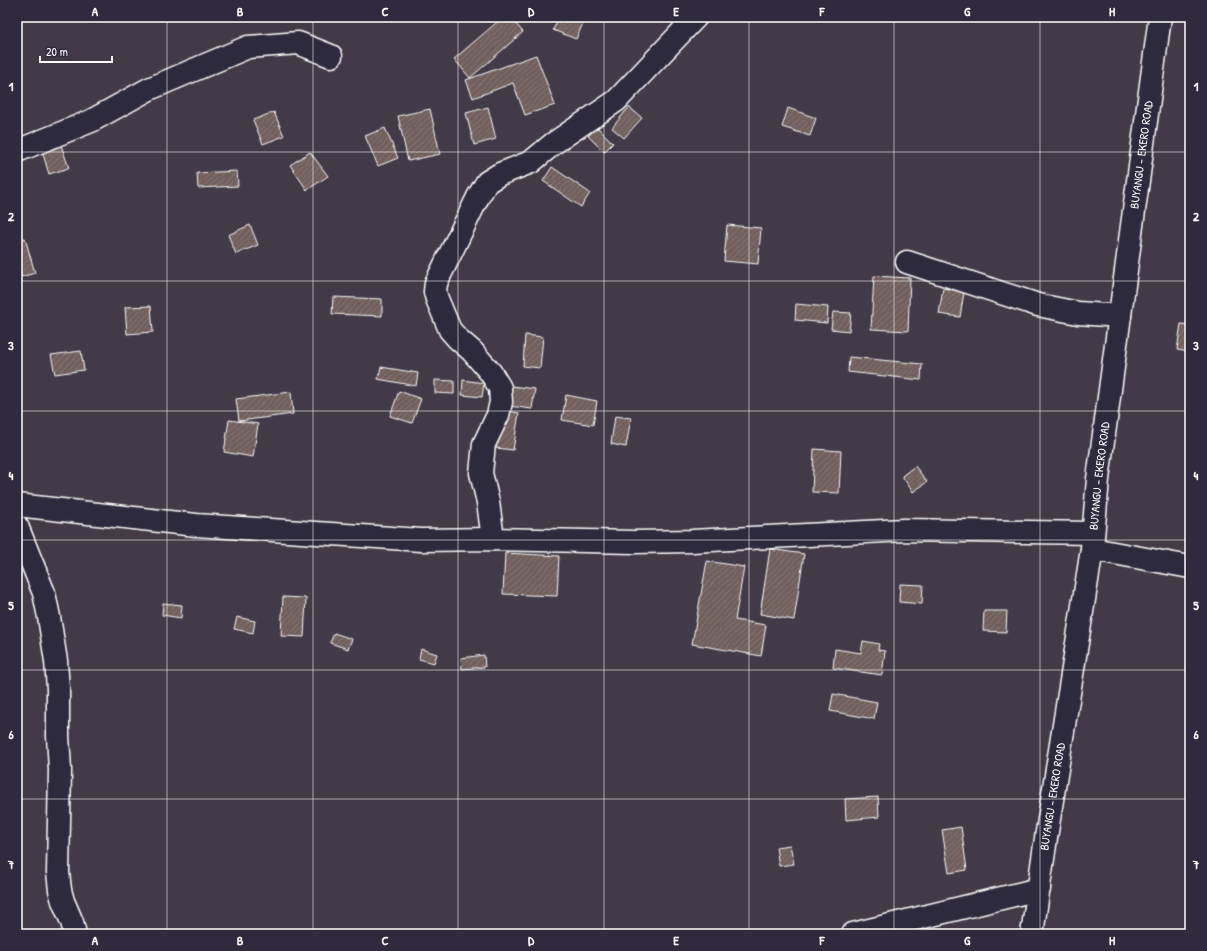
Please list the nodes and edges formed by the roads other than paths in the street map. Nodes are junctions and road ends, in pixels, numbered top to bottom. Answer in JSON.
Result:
{"nodes":[{"id":1,"x":696,"y":17,"type":"edge"},
{"id":2,"x":1160,"y":17,"type":"edge"},
{"id":3,"x":331,"y":56,"type":"dead end"},
{"id":4,"x":17,"y":151,"type":"edge"},
{"id":5,"x":907,"y":262,"type":"dead end"},
{"id":6,"x":1120,"y":316,"type":"junction"},
{"id":7,"x":17,"y":505,"type":"edge"},
{"id":8,"x":17,"y":526,"type":"edge"},
{"id":9,"x":493,"y":539,"type":"junction"},
{"id":10,"x":1093,"y":541,"type":"junction"},
{"id":11,"x":1190,"y":567,"type":"edge"},
{"id":12,"x":1038,"y":889,"type":"junction"},
{"id":13,"x":75,"y":934,"type":"edge"},
{"id":14,"x":853,"y":934,"type":"edge"},
{"id":15,"x":1032,"y":934,"type":"edge"}],
"edges":[{"from":1,"to":9,"type":"street"},
{"from":2,"to":6,"type":"street","name":"BUYANGU - EKERO ROAD"},
{"from":3,"to":4,"type":"street"},
{"from":5,"to":6,"type":"street"},
{"from":6,"to":10,"type":"street","name":"BUYANGU - EKERO ROAD"},
{"from":7,"to":9,"type":"street"},
{"from":8,"to":13,"type":"street"},
{"from":9,"to":10,"type":"street"},
{"from":10,"to":11,"type":"street"},
{"from":10,"to":12,"type":"street","name":"BUYANGU - EKERO ROAD"},
{"from":12,"to":14,"type":"street"},
{"from":12,"to":15,"type":"street","name":"BUYANGU - EKERO ROAD"}]}
